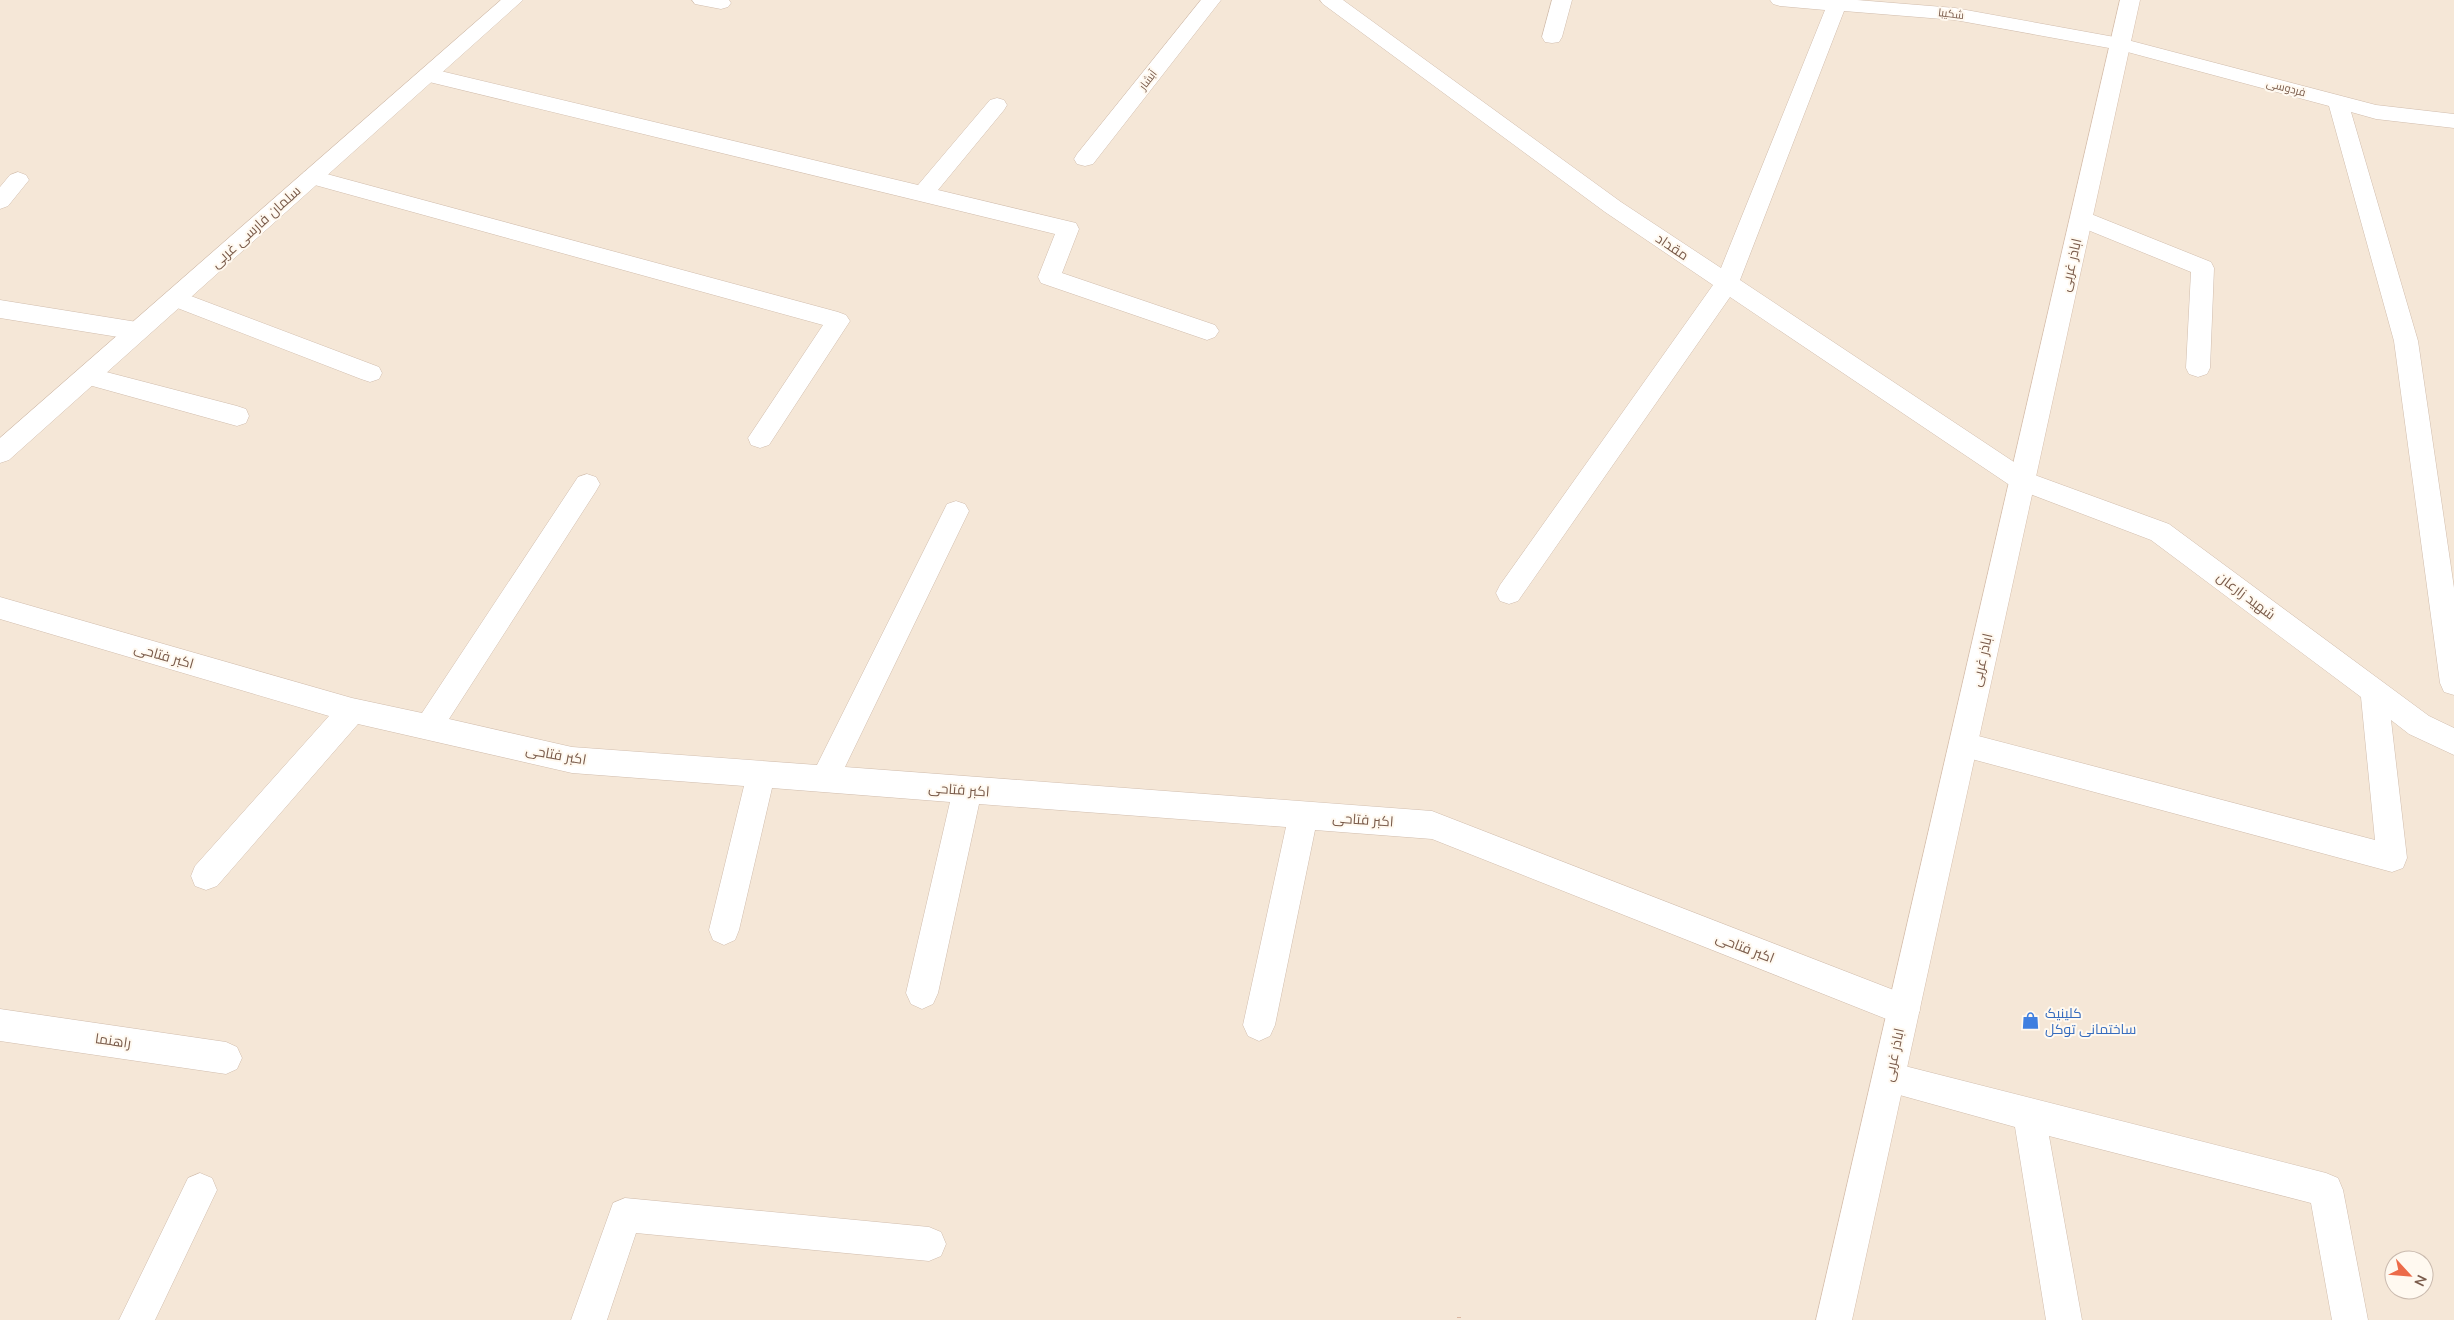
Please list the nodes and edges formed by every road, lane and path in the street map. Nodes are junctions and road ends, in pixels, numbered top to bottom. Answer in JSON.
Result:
{"nodes":[{"id":1,"x":513,"y":0,"type":"edge"},
{"id":2,"x":1212,"y":0,"type":"edge"},
{"id":3,"x":1330,"y":0,"type":"edge"},
{"id":4,"x":1562,"y":0,"type":"edge"},
{"id":5,"x":1780,"y":0,"type":"edge"},
{"id":6,"x":2130,"y":0,"type":"edge"},
{"id":7,"x":1837,"y":4,"type":"junction"},
{"id":8,"x":1931,"y":6,"type":"edge"},
{"id":9,"x":1552,"y":37,"type":"dead end"},
{"id":10,"x":2120,"y":44,"type":"junction"},
{"id":11,"x":428,"y":75,"type":"junction"},
{"id":12,"x":2338,"y":102,"type":"junction"},
{"id":13,"x":997,"y":105,"type":"dead end"},
{"id":14,"x":2454,"y":121,"type":"edge"},
{"id":15,"x":1085,"y":159,"type":"dead end"},
{"id":16,"x":312,"y":178,"type":"junction"},
{"id":17,"x":18,"y":180,"type":"dead end"},
{"id":18,"x":923,"y":194,"type":"junction"},
{"id":19,"x":0,"y":201,"type":"edge"},
{"id":20,"x":2081,"y":218,"type":"junction"},
{"id":21,"x":1727,"y":283,"type":"junction"},
{"id":22,"x":175,"y":298,"type":"junction"},
{"id":23,"x":0,"y":309,"type":"edge"},
{"id":24,"x":1207,"y":331,"type":"dead end"},
{"id":25,"x":137,"y":332,"type":"junction"},
{"id":26,"x":2198,"y":368,"type":"dead end"},
{"id":27,"x":370,"y":373,"type":"dead end"},
{"id":28,"x":88,"y":376,"type":"junction"},
{"id":29,"x":237,"y":416,"type":"dead end"},
{"id":30,"x":760,"y":438,"type":"dead end"},
{"id":31,"x":0,"y":453,"type":"edge"},
{"id":32,"x":2022,"y":481,"type":"junction"},
{"id":33,"x":587,"y":484,"type":"dead end"},
{"id":34,"x":956,"y":511,"type":"dead end"},
{"id":35,"x":1509,"y":593,"type":"dead end"},
{"id":36,"x":0,"y":608,"type":"edge"},
{"id":37,"x":2454,"y":683,"type":"edge"},
{"id":38,"x":2374,"y":692,"type":"junction"},
{"id":39,"x":352,"y":710,"type":"junction"},
{"id":40,"x":428,"y":728,"type":"junction"},
{"id":41,"x":2454,"y":742,"type":"edge"},
{"id":42,"x":1964,"y":745,"type":"junction"},
{"id":43,"x":761,"y":774,"type":"junction"},
{"id":44,"x":825,"y":779,"type":"junction"},
{"id":45,"x":967,"y":790,"type":"junction"},
{"id":46,"x":1303,"y":815,"type":"junction"},
{"id":47,"x":206,"y":876,"type":"dead end"},
{"id":48,"x":724,"y":930,"type":"dead end"},
{"id":49,"x":922,"y":993,"type":"dead end"},
{"id":50,"x":1904,"y":1010,"type":"junction"},
{"id":51,"x":0,"y":1025,"type":"edge"},
{"id":52,"x":1259,"y":1026,"type":"dead end"},
{"id":53,"x":226,"y":1058,"type":"dead end"},
{"id":54,"x":1889,"y":1078,"type":"junction"},
{"id":55,"x":2029,"y":1113,"type":"junction"},
{"id":56,"x":200,"y":1190,"type":"dead end"},
{"id":57,"x":929,"y":1244,"type":"dead end"},
{"id":58,"x":137,"y":1320,"type":"edge"},
{"id":59,"x":589,"y":1320,"type":"edge"},
{"id":60,"x":1834,"y":1320,"type":"edge"},
{"id":61,"x":2064,"y":1320,"type":"edge"},
{"id":62,"x":2350,"y":1320,"type":"edge"}],
"edges":[{"from":1,"to":11,"type":"street","name":"سلمان فارسی غربی"},
{"from":2,"to":15,"type":"street","name":"آبشار"},
{"from":3,"to":21,"type":"street","name":"مقداد"},
{"from":4,"to":9,"type":"street"},
{"from":5,"to":7,"type":"street","name":"شکیبا"},
{"from":6,"to":10,"type":"street","name":"اباذر غربی"},
{"from":7,"to":8,"type":"street","name":"شکیبا"},
{"from":7,"to":21,"type":"street"},
{"from":8,"to":10,"type":"street","name":"شکیبا"},
{"from":10,"to":12,"type":"street","name":"فردوسی"},
{"from":10,"to":20,"type":"street","name":"اباذر غربی"},
{"from":11,"to":16,"type":"street","name":"سلمان فارسی غربی"},
{"from":11,"to":18,"type":"street"},
{"from":12,"to":14,"type":"street","name":"فردوسی"},
{"from":12,"to":37,"type":"street"},
{"from":13,"to":18,"type":"street"},
{"from":16,"to":22,"type":"street","name":"سلمان فارسی غربی"},
{"from":16,"to":30,"type":"street"},
{"from":17,"to":19,"type":"street"},
{"from":18,"to":24,"type":"street"},
{"from":20,"to":26,"type":"street"},
{"from":20,"to":32,"type":"street","name":"اباذر غربی"},
{"from":21,"to":32,"type":"street","name":"مقداد"},
{"from":21,"to":35,"type":"street"},
{"from":22,"to":25,"type":"street","name":"سلمان فارسی غربی"},
{"from":22,"to":27,"type":"street"},
{"from":23,"to":25,"type":"street"},
{"from":25,"to":28,"type":"street","name":"سلمان فارسی غربی"},
{"from":28,"to":29,"type":"street"},
{"from":28,"to":31,"type":"street","name":"سلمان فارسی غربی"},
{"from":32,"to":38,"type":"street","name":"شهید زارعان"},
{"from":32,"to":42,"type":"street","name":"اباذر غربی"},
{"from":33,"to":40,"type":"street"},
{"from":34,"to":44,"type":"street"},
{"from":36,"to":39,"type":"street","name":"اکبر فتاحی"},
{"from":38,"to":41,"type":"street","name":"شهید زارعان"},
{"from":38,"to":42,"type":"street"},
{"from":39,"to":40,"type":"street","name":"اکبر فتاحی"},
{"from":39,"to":47,"type":"street"},
{"from":40,"to":43,"type":"street","name":"اکبر فتاحی"},
{"from":42,"to":50,"type":"street","name":"اباذر غربی"},
{"from":43,"to":44,"type":"street","name":"اکبر فتاحی"},
{"from":43,"to":48,"type":"street"},
{"from":44,"to":45,"type":"street","name":"اکبر فتاحی"},
{"from":45,"to":46,"type":"street","name":"اکبر فتاحی"},
{"from":45,"to":49,"type":"street"},
{"from":46,"to":50,"type":"street","name":"اکبر فتاحی"},
{"from":46,"to":52,"type":"street"},
{"from":50,"to":54,"type":"street","name":"اباذر غربی"},
{"from":51,"to":53,"type":"street","name":"راهنما"},
{"from":54,"to":55,"type":"street"},
{"from":54,"to":60,"type":"street","name":"اباذر غربی"},
{"from":55,"to":61,"type":"street"},
{"from":55,"to":62,"type":"street"},
{"from":56,"to":58,"type":"street"},
{"from":57,"to":59,"type":"street"}]}
